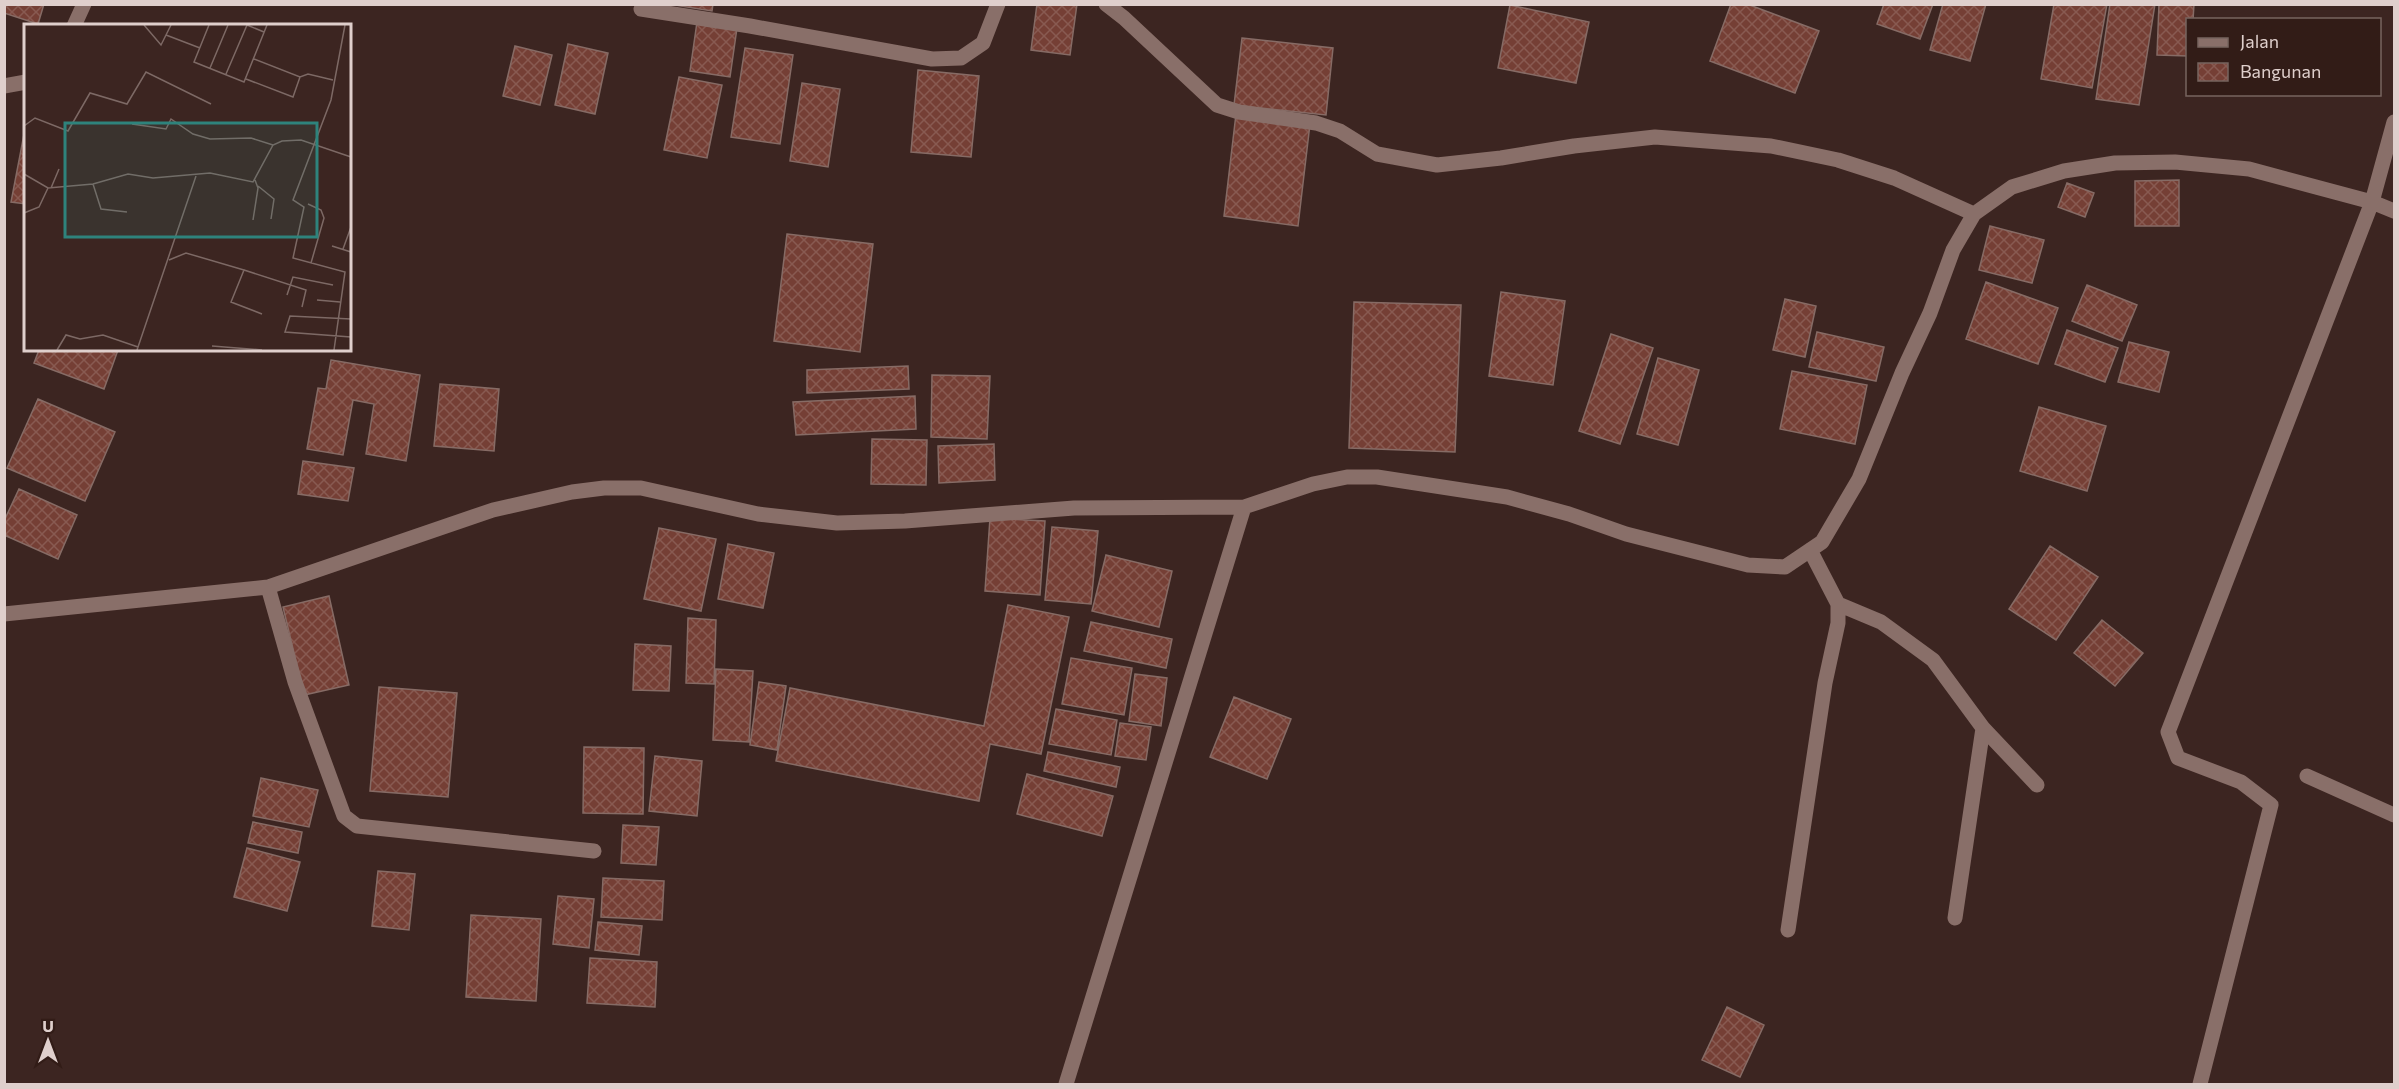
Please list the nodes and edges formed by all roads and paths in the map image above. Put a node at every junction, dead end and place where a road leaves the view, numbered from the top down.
1 (84, 4) edge
2 (998, 4) edge
3 (1106, 4) edge
4 (641, 9) dead end
5 (75, 24) edge
6 (24, 82) edge
7 (4, 86) edge
8 (2394, 122) edge
9 (2372, 202) junction
10 (2394, 211) edge
11 (1974, 214) junction
12 (1244, 507) junction
13 (1810, 550) junction
14 (268, 587) junction
15 (1838, 604) junction
16 (4, 614) edge
17 (1983, 728) junction
18 (2307, 776) dead end
19 (2037, 785) dead end
20 (2394, 815) edge
21 (594, 851) dead end
22 (1955, 918) dead end
23 (1788, 930) dead end
24 (1066, 1084) edge
25 (2200, 1084) edge

1 - 5 street
2 - 4 street
3 - 11 street
6 - 7 street
8 - 9 street
9 - 10 street
9 - 11 street
9 - 25 street
11 - 13 street
12 - 13 street
12 - 14 street
12 - 24 street
13 - 15 street
14 - 16 street
14 - 21 street
15 - 17 street
15 - 23 street
17 - 19 street
17 - 22 street
18 - 20 street

